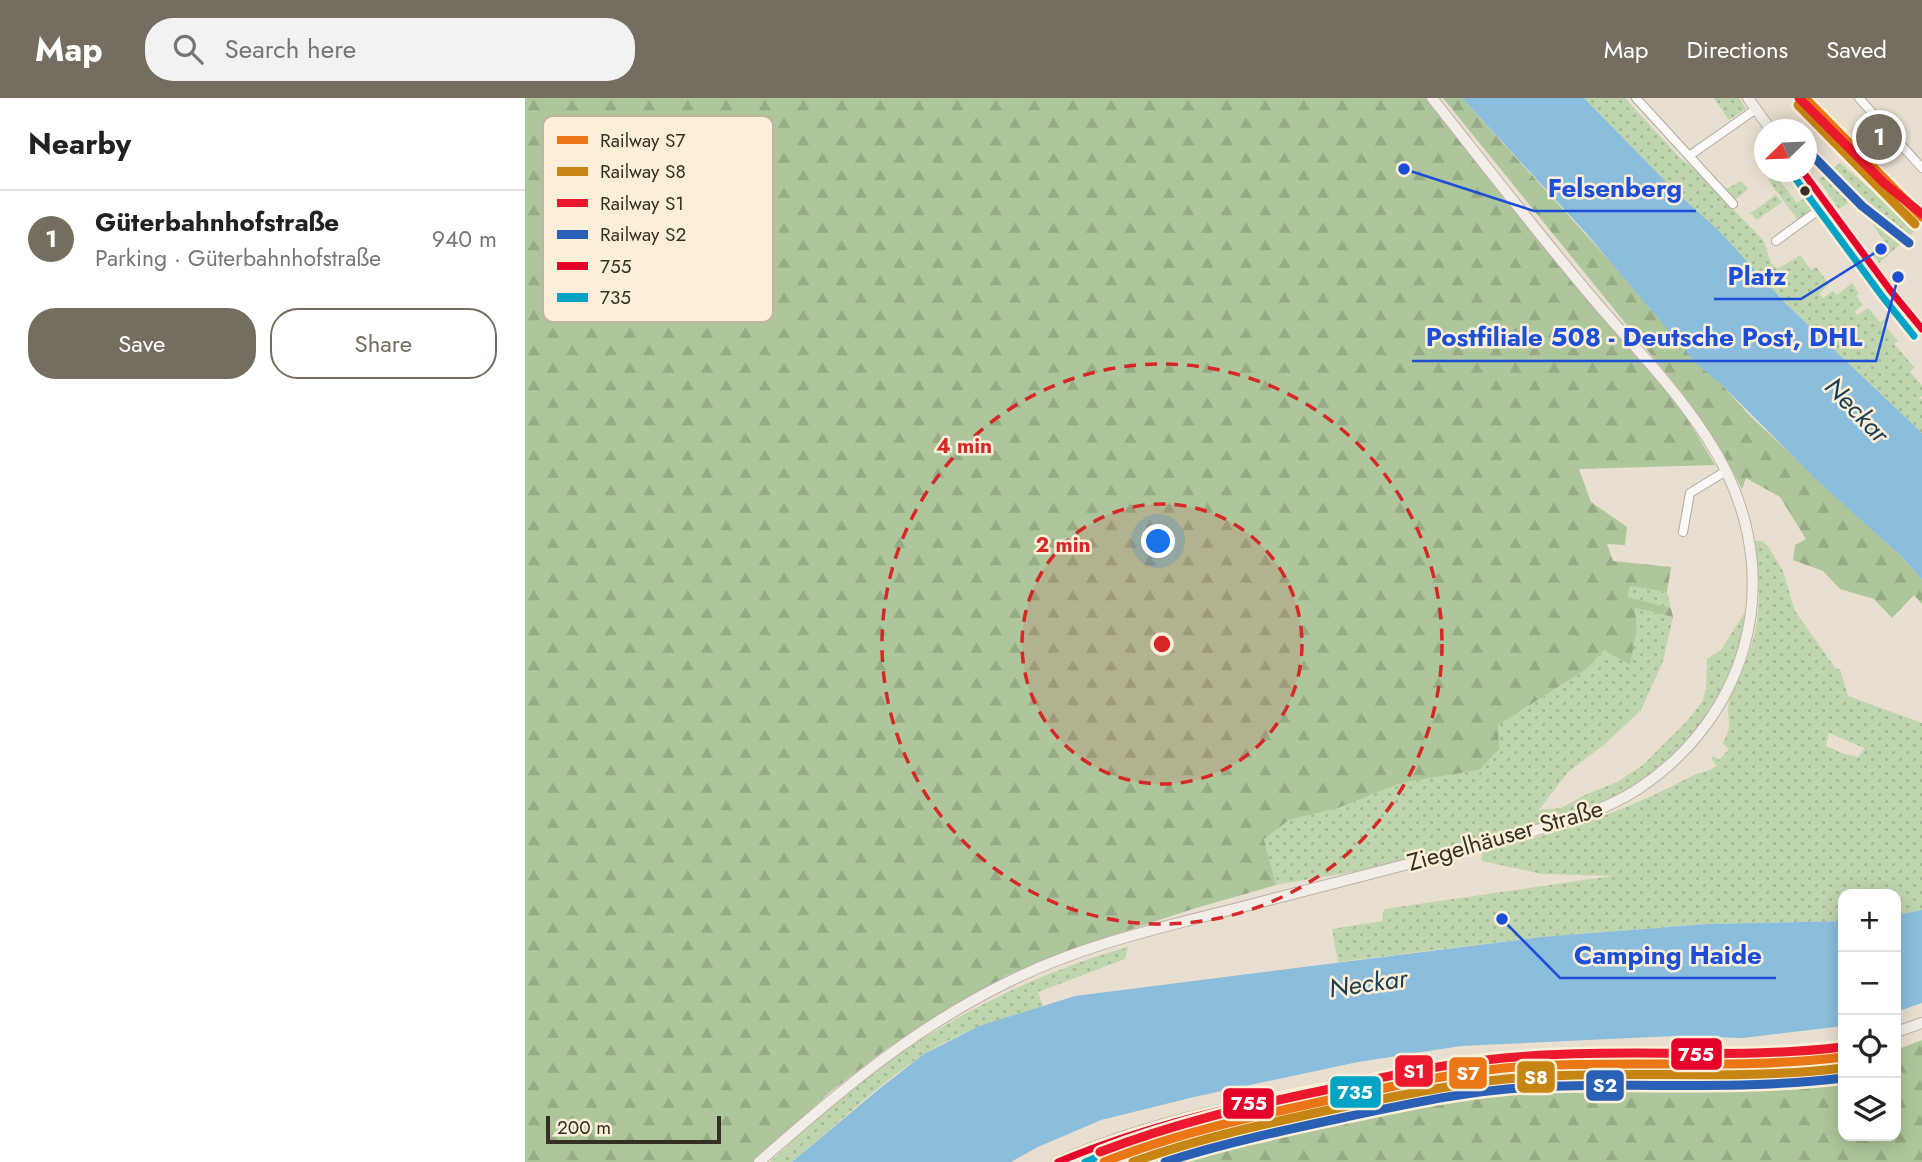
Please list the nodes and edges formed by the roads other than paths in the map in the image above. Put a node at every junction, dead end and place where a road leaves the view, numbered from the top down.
1 (1432, 98) edge
2 (1636, 98) edge
3 (1748, 98) edge
4 (1859, 98) edge
5 (1756, 109) junction
6 (1763, 119) edge
7 (1689, 156) junction
8 (1922, 168) edge
9 (1810, 182) edge
10 (1733, 204) dead end
11 (1827, 204) junction
12 (1776, 241) dead end
13 (1922, 329) edge
14 (1726, 471) junction
15 (1683, 532) dead end
16 (1922, 1023) edge
17 (1901, 1030) edge
18 (1838, 1046) edge
19 (759, 1162) edge
20 (1058, 1162) edge

1 - 14 main road, Ziegelhäuser Straße
2 - 7 street
3 - 5 main road
4 - 8 street
5 - 6 main road
5 - 7 street
7 - 10 street
9 - 11 main road
11 - 12 street
11 - 13 main road
14 - 15 street
14 - 19 main road, Ziegelhäuser Straße
16 - 17 main road
18 - 20 main road

